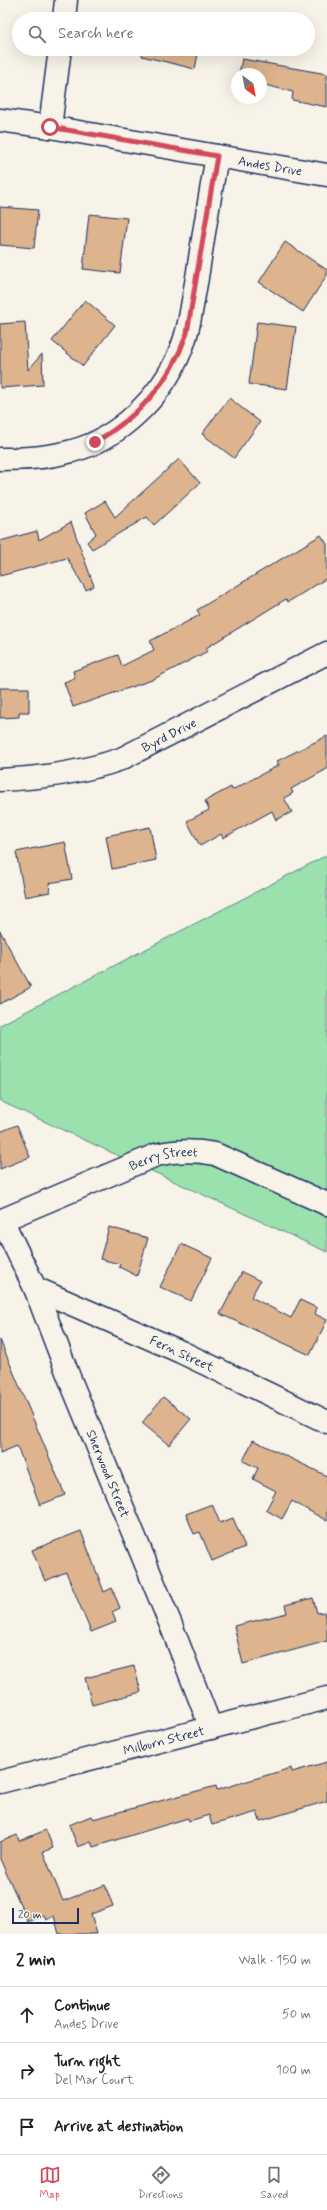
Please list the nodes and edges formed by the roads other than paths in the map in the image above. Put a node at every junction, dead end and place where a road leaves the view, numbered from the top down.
1 (66, 0) edge
2 (65, 12) edge
3 (59, 56) edge
4 (0, 120) edge
5 (50, 127) junction
6 (217, 156) junction
7 (327, 175) edge
8 (0, 459) edge
9 (327, 653) edge
10 (0, 780) edge
11 (327, 1204) edge
12 (1, 1220) edge
13 (36, 1288) junction
14 (327, 1422) edge
15 (327, 1698) edge
16 (211, 1728) junction
17 (0, 1782) edge

1 - 2 street
3 - 5 street
4 - 5 street, Andes Drive
5 - 6 street, Andes Drive
6 - 7 street, Andes Drive
6 - 8 street
9 - 10 street, Byrd Drive
11 - 12 street, Berry Street
12 - 13 street, Sherwood Street
13 - 14 street, Fern Street
13 - 16 street, Sherwood Street
15 - 16 street, Milburn Street
16 - 17 street, Milburn Street

